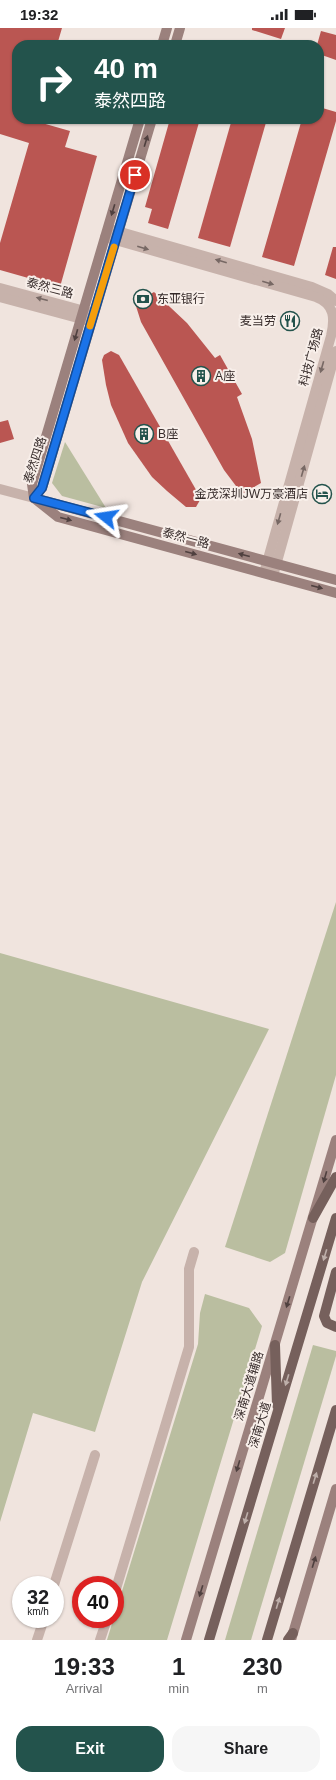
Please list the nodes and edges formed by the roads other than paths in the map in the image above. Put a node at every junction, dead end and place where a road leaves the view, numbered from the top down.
1 (167, 28) edge
2 (180, 28) edge
3 (163, 40) edge
4 (176, 40) edge
5 (139, 124) edge
6 (151, 124) edge
7 (106, 233) junction
8 (117, 236) junction
9 (0, 288) edge
10 (0, 297) edge
11 (336, 301) edge
12 (82, 315) junction
13 (92, 318) junction
14 (336, 351) edge
15 (0, 489) edge
16 (34, 498) junction
17 (272, 562) junction
18 (269, 574) junction
19 (336, 580) edge
20 (336, 593) edge
21 (336, 1140) edge
22 (336, 1177) edge
23 (313, 1218) junction
24 (336, 1218) edge
25 (194, 1252) dead end
26 (336, 1272) edge
27 (336, 1327) edge
28 (275, 1344) junction
29 (336, 1410) edge
30 (277, 1414) junction
31 (95, 1454) dead end
32 (336, 1489) edge
33 (57, 1576) edge
34 (120, 1576) edge
35 (41, 1628) edge
36 (104, 1628) edge
37 (291, 1638) edge
38 (37, 1640) edge
39 (100, 1640) edge
40 (186, 1640) edge
41 (210, 1640) edge
42 (267, 1640) edge

1 - 3 street
2 - 4 street
5 -> 7 street, 泰然四路
8 -> 6 street, 泰然四路
7 - 8 street, 科技广场路
7 - 12 street, 泰然四路
11 -> 8 street, 科技广场路
8 - 13 street, 泰然四路
8 -> 17 street, 科技广场路
12 -> 9 street, 泰然三路
10 - 12 street, 泰然三路
12 - 13 street, 泰然三路
12 -> 16 street, 泰然四路
13 - 16 street, 泰然四路
17 -> 14 street, 科技广场路
15 - 16 street, 泰然一路
17 -> 16 street, 泰然一路
16 -> 18 street, 泰然一路
17 - 18 street, 科技广场路
17 - 19 street, 泰然一路
18 -> 20 street, 泰然一路
21 -> 23 street, 深南大道辅路
22 - 23 main road
23 -> 28 street, 深南大道辅路
24 -> 30 main road, 深南大道
25 - 34 street
26 - 27 main road
28 - 30 main road
28 -> 40 street, 深南大道辅路
42 -> 29 main road
30 -> 41 main road, 深南大道
31 - 33 street
37 -> 32 street
35 - 38 street
36 - 39 street

